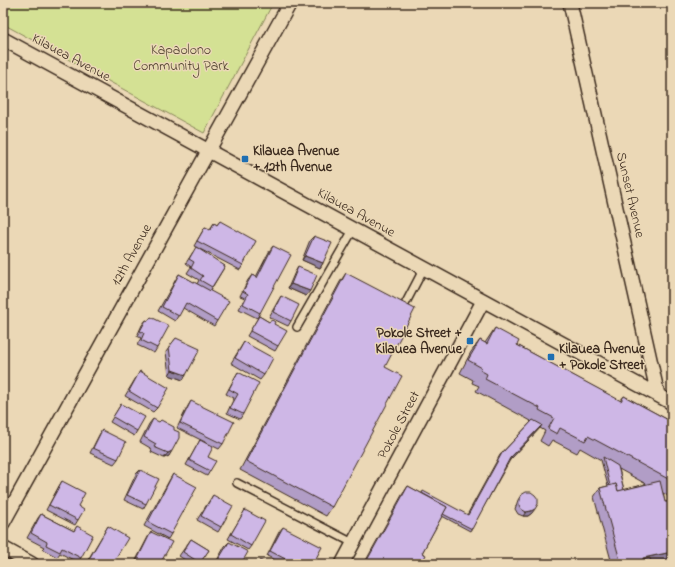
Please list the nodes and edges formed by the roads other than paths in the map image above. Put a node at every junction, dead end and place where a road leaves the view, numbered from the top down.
1 (290, 3) edge
2 (570, 3) edge
3 (3, 39) edge
4 (208, 150) junction
5 (353, 230) junction
6 (424, 268) junction
7 (484, 301) junction
8 (400, 314) edge
9 (297, 326) dead end
10 (658, 395) junction
11 (672, 402) edge
12 (237, 483) dead end
13 (3, 523) edge
14 (353, 543) junction
15 (3, 548) edge
16 (32, 564) edge
17 (342, 564) edge

1 - 4 street, 12th Avenue
2 - 10 street, Sunset Avenue
3 - 4 street, Kilauea Avenue
4 - 5 street, Kilauea Avenue
4 - 13 street, 12th Avenue
5 - 6 street, Kilauea Avenue
5 - 9 lane
6 - 7 street, Kilauea Avenue
6 - 8 lane
7 - 10 street, Kilauea Avenue
7 - 14 street, Pokole Street
10 - 11 street, Kilauea Avenue
12 - 14 lane
14 - 17 street, Pokole Street
15 - 16 street

